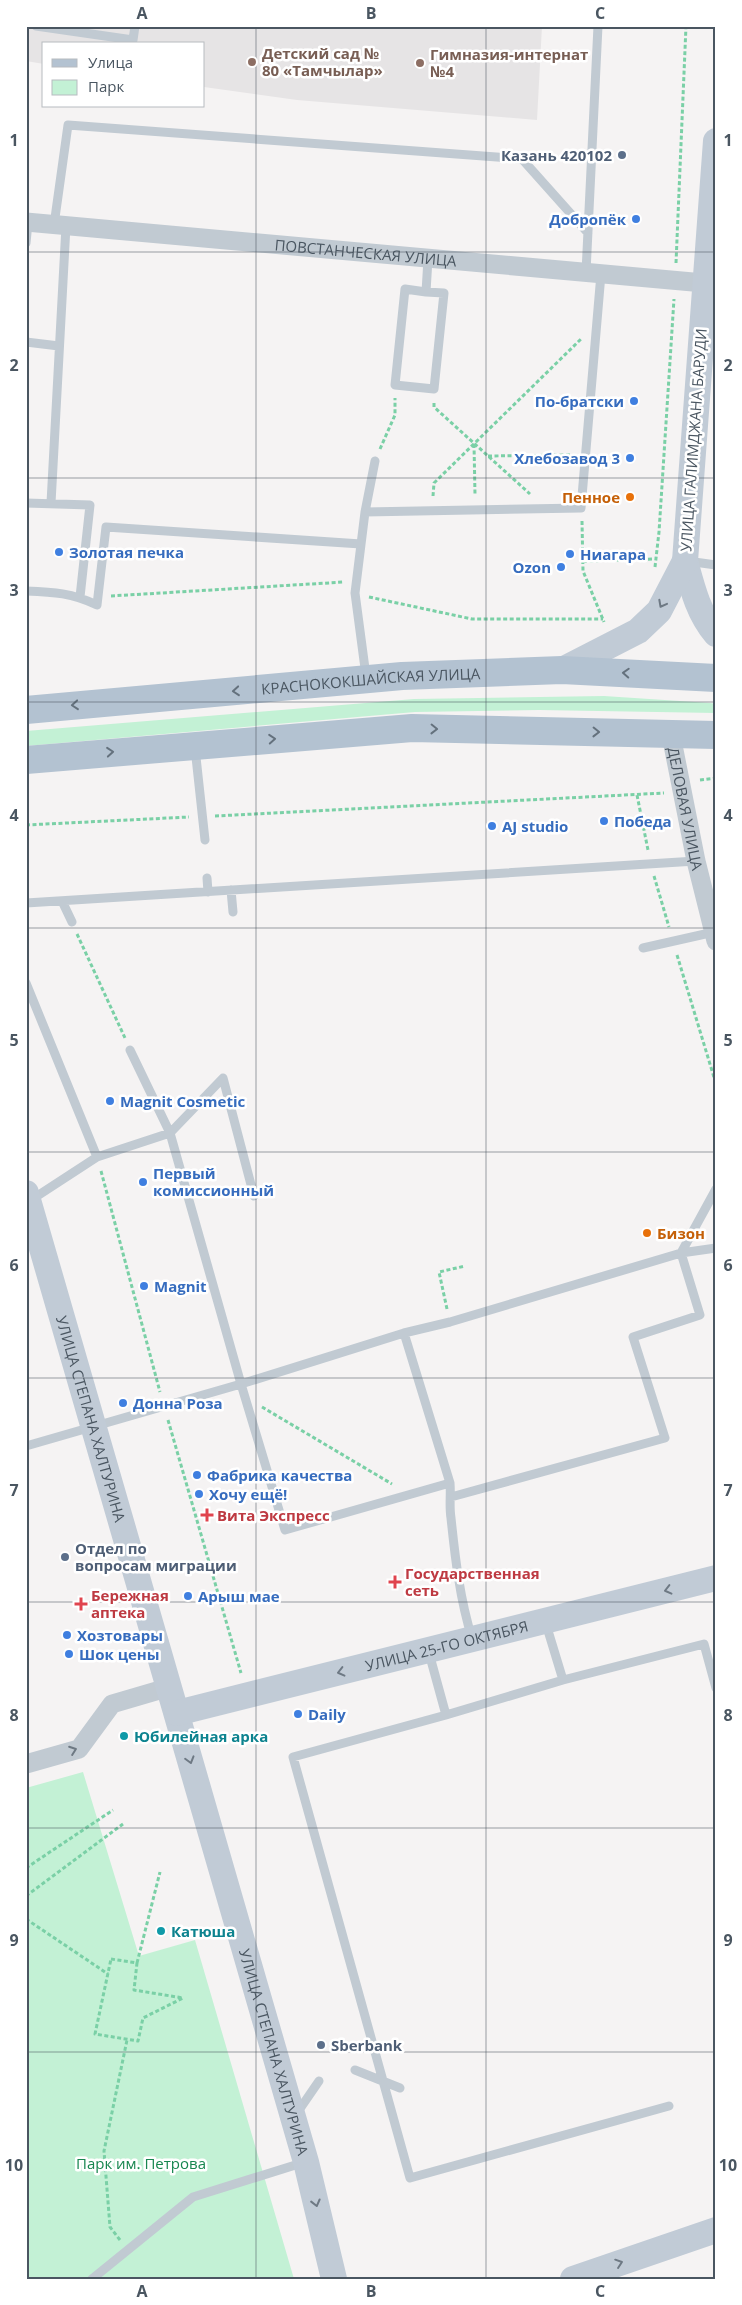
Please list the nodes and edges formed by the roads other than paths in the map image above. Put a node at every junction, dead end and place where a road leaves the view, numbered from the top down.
1 (36, 26) edge
2 (135, 26) edge
3 (598, 26) edge
4 (716, 141) edge
5 (27, 222) edge
6 (60, 225) junction
7 (588, 233) junction
8 (26, 243) edge
9 (428, 258) junction
10 (593, 273) junction
11 (709, 284) edge
12 (426, 292) junction
13 (26, 342) edge
14 (59, 346) junction
15 (375, 461) road end
16 (26, 503) edge
17 (51, 504) junction
18 (365, 512) junction
19 (361, 544) junction
20 (684, 560) junction
21 (716, 565) edge
22 (26, 591) edge
23 (80, 597) junction
24 (716, 634) edge
25 (562, 670) junction
26 (716, 678) edge
27 (367, 679) junction
28 (26, 710) edge
29 (671, 735) junction
30 (716, 735) edge
31 (195, 745) junction
32 (26, 760) edge
33 (205, 840) dead end
34 (696, 861) junction
35 (207, 878) dead end
36 (232, 890) junction
37 (208, 892) junction
38 (62, 901) junction
39 (26, 903) edge
40 (233, 912) dead end
41 (72, 922) road end
42 (715, 937) edge
43 (643, 948) dead end
44 (26, 983) edge
45 (130, 1050) road end
46 (170, 1132) junction
47 (97, 1157) junction
48 (716, 1189) edge
49 (254, 1196) dead end
50 (28, 1197) edge
51 (716, 1248) edge
52 (681, 1253) junction
53 (404, 1333) junction
54 (240, 1384) junction
55 (95, 1426) junction
56 (26, 1446) edge
57 (450, 1483) junction
58 (452, 1497) junction
59 (716, 1578) edge
60 (546, 1620) junction
61 (472, 1640) junction
62 (428, 1650) junction
63 (563, 1680) junction
64 (170, 1687) junction
65 (716, 1688) edge
66 (177, 1713) junction
67 (446, 1715) junction
68 (26, 1764) edge
69 (354, 2070) dead end
70 (319, 2081) dead end
71 (383, 2082) junction
72 (400, 2088) dead end
73 (669, 2106) dead end
74 (293, 2120) junction
75 (306, 2162) junction
76 (716, 2230) edge
77 (92, 2279) edge
78 (334, 2279) edge
79 (573, 2279) edge

1 - 2 lane
3 - 7 lane
4 - 11 street, УЛИЦА ГАЛИМДЖАНА БАРУДИ
5 - 6 street, ПОВСТАНЧЕСКАЯ УЛИЦА
5 - 8 lane
6 - 7 lane
6 - 9 street, ПОВСТАНЧЕСКАЯ УЛИЦА
6 - 14 lane
7 - 10 lane
9 - 10 street, ПОВСТАНЧЕСКАЯ УЛИЦА
9 - 12 lane
10 - 11 street, ПОВСТАНЧЕСКАЯ УЛИЦА
10 - 18 lane
11 - 20 street, УЛИЦА ГАЛИМДЖАНА БАРУДИ
12 - 12 lane
13 - 14 lane
14 - 17 lane
15 - 18 lane
16 - 17 lane
17 - 23 lane
18 - 19 lane
19 - 23 lane
19 - 27 lane
20 - 21 lane
20 - 24 street, УЛИЦА ГАЛИМДЖАНА БАРУДИ
20 -> 25 street, УЛИЦА ГАЛИМДЖАНА БАРУДИ
22 - 23 lane
26 -> 25 main road, КРАСНОКОКШАЙСКАЯ УЛИЦА
25 - 27 main road, КРАСНОКОКШАЙСКАЯ УЛИЦА
27 -> 28 main road, КРАСНОКОКШАЙСКАЯ УЛИЦА
29 - 30 main road
31 -> 29 main road
29 - 34 street, ДЕЛОВАЯ УЛИЦА
32 -> 31 main road
31 - 33 lane
34 - 36 lane
34 - 42 street, ДЕЛОВАЯ УЛИЦА
35 - 37 lane
36 - 37 lane
36 - 40 lane
37 - 38 lane
38 - 39 lane
38 - 41 lane
42 - 43 lane
44 - 47 lane
45 - 46 lane
46 - 47 lane
46 - 49 lane
46 - 54 lane
47 - 50 lane
48 - 52 lane
50 - 55 street, УЛИЦА СТЕПАНА ХАЛТУРИНА
51 - 52 lane
52 - 53 lane
52 - 58 lane
53 - 54 lane
53 - 57 lane
54 - 55 lane
54 - 57 lane
55 - 56 lane
55 - 64 street, УЛИЦА СТЕПАНА ХАЛТУРИНА
57 - 58 lane
58 - 61 lane
59 -> 60 street, УЛИЦА 25-ГО ОКТЯБРЯ
60 - 61 street, УЛИЦА 25-ГО ОКТЯБРЯ
60 - 63 lane
61 - 62 street, УЛИЦА 25-ГО ОКТЯБРЯ
62 -> 66 street, УЛИЦА 25-ГО ОКТЯБРЯ
62 - 67 lane
63 - 65 lane
63 - 67 lane
64 - 66 street, УЛИЦА СТЕПАНА ХАЛТУРИНА
68 -> 64 street
66 -> 74 street, УЛИЦА СТЕПАНА ХАЛТУРИНА
67 - 71 lane
69 - 71 lane
70 - 74 lane
71 - 72 lane
71 - 73 lane
74 - 75 street, УЛИЦА СТЕПАНА ХАЛТУРИНА
75 - 77 lane
75 -> 78 street, УЛИЦА СТЕПАНА ХАЛТУРИНА
79 -> 76 street

